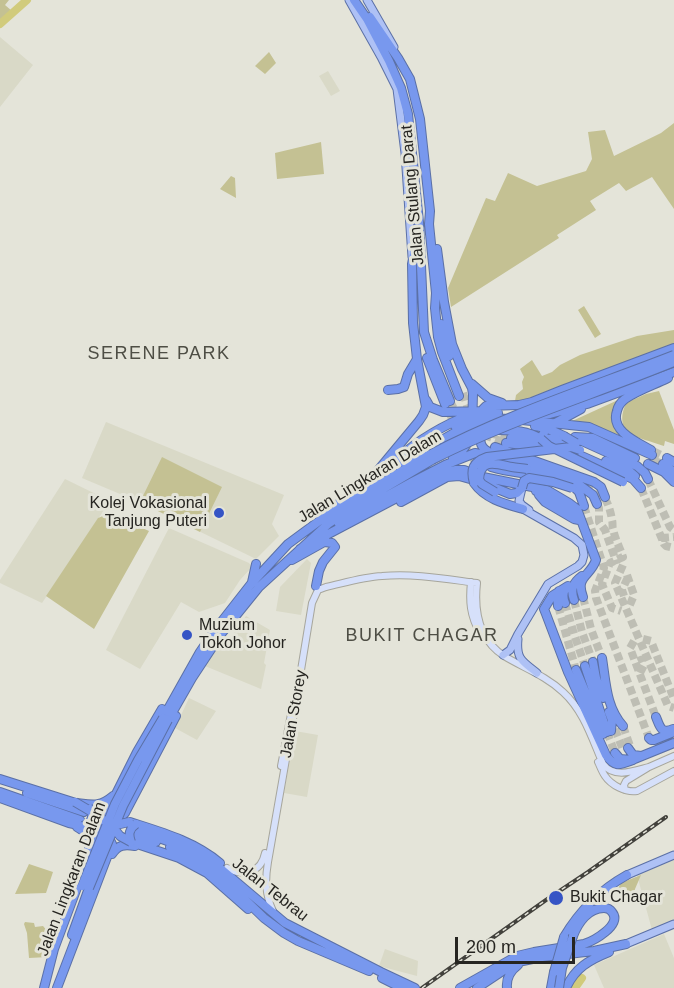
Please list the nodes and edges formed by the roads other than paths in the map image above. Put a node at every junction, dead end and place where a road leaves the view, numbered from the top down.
1 (349, 0) edge
2 (354, 0) edge
3 (363, 2) edge
4 (431, 214) junction
5 (419, 222) junction
6 (412, 264) junction
7 (674, 348) edge
8 (674, 355) edge
9 (417, 359) junction
10 (674, 362) edge
11 (674, 373) edge
12 (469, 381) junction
13 (388, 390) dead end
14 (562, 390) junction
15 (473, 394) junction
16 (461, 395) tunnel mouth
17 (424, 396) junction
18 (448, 402) tunnel mouth
19 (587, 404) junction
20 (508, 406) junction
21 (455, 411) junction
22 (560, 412) junction
23 (477, 420) junction
24 (553, 425) junction
25 (542, 439) junction
26 (550, 444) junction
27 (636, 445) junction
28 (578, 446) junction
29 (495, 447) tunnel mouth
30 (431, 457) junction
31 (501, 457) junction
32 (636, 458) dead end
33 (669, 460) tunnel mouth
34 (475, 461) tunnel mouth
35 (392, 465) junction
36 (445, 465) junction
37 (491, 467) dead end
38 (548, 471) junction
39 (674, 472) edge
40 (370, 480) junction
41 (496, 480) junction
42 (674, 482) edge
43 (572, 487) junction
44 (528, 488) junction
45 (641, 488) junction
46 (604, 497) tunnel mouth
47 (584, 506) tunnel mouth
48 (522, 509) junction
49 (326, 516) junction
50 (559, 528) junction
51 (320, 542) junction
52 (300, 549) junction
53 (285, 563) junction
54 (256, 564) dead end
55 (586, 574) junction
56 (251, 584) junction
57 (571, 584) junction
58 (316, 586) dead end
59 (559, 591) junction
60 (583, 597) tunnel mouth
61 (574, 600) tunnel mouth
62 (518, 634) junction
63 (208, 640) junction
64 (304, 655) junction
65 (508, 656) junction
66 (602, 658) tunnel mouth
67 (589, 664) tunnel mouth
68 (576, 670) tunnel mouth
69 (537, 673) junction
70 (192, 678) junction
71 (658, 716) tunnel mouth
72 (165, 719) junction
73 (613, 727) junction
74 (673, 730) edge
75 (649, 738) dead end
76 (674, 743) edge
77 (621, 750) junction
78 (674, 756) edge
79 (637, 758) junction
80 (649, 767) junction
81 (674, 771) edge
82 (612, 772) junction
83 (605, 777) junction
84 (0, 781) edge
85 (626, 790) junction
86 (0, 792) edge
87 (115, 794) junction
88 (0, 798) edge
89 (131, 801) junction
90 (75, 802) junction
91 (110, 805) junction
92 (122, 816) junction
93 (83, 819) junction
94 (107, 822) junction
95 (69, 823) junction
96 (134, 831) junction
97 (96, 837) junction
98 (112, 844) junction
99 (146, 848) junction
100 (674, 855) edge
101 (87, 861) junction
102 (227, 868) junction
103 (101, 874) junction
104 (627, 875) joint
105 (239, 884) junction
106 (274, 914) junction
107 (264, 918) junction
108 (674, 924) edge
109 (568, 936) junction
110 (626, 944) junction
111 (571, 946) junction
112 (583, 953) junction
113 (349, 959) junction
114 (524, 960) junction
115 (359, 961) junction
116 (376, 966) dead end
117 (579, 968) junction
118 (409, 987) edge
119 (554, 987) edge
120 (45, 988) edge
121 (55, 988) edge
122 (460, 988) edge
123 (477, 988) edge
124 (507, 988) edge
125 (567, 988) edge

1 - 6 main road, Jalan Stulang Darat
2 - 5 highway
3 - 4 highway, Jalan Stulang Darat
4 - 12 highway
4 - 16 highway, Jalan Stulang Darat
5 - 6 highway
5 - 18 highway
6 - 9 highway
7 - 14 highway
8 - 30 highway, Jalan Lingkaran Dalam, bridge
9 - 13 highway
9 - 17 highway
10 - 30 highway, Jalan Lingkaran Dalam, bridge
11 - 19 highway
11 - 27 highway
12 - 15 highway
12 - 20 highway
14 - 20 highway
14 - 22 highway
15 - 21 highway
15 - 23 highway
17 - 21 highway
17 - 40 highway
19 - 22 highway
19 - 24 highway
20 - 23 highway
21 - 23 highway
22 - 23 highway
23 - 24 highway
23 - 25 highway
23 - 31 highway
23 - 35 highway
23 - 35 highway
23 - 36 highway
24 - 25 highway
24 - 27 highway
24 - 28 highway, bridge
25 - 45 highway, bridge
26 - 28 highway
26 - 32 highway
26 - 45 highway
27 - 42 highway
28 - 45 highway
28 - 48 highway, bridge
29 - 46 highway
30 - 49 highway, Jalan Lingkaran Dalam
30 - 52 highway, Jalan Lingkaran Dalam
31 - 36 highway
31 - 38 highway
33 - 39 highway
34 - 41 highway
35 - 40 highway
36 - 51 highway
37 - 43 highway
38 - 43 highway
38 - 48 highway, bridge
40 - 49 highway
41 - 44 highway
41 - 51 highway
43 - 44 highway, bridge
43 - 47 highway
44 - 50 main road
44 - 51 highway
44 - 55 highway
48 - 50 main road
49 - 56 highway, Jalan Lingkaran Dalam
50 - 62 main road
51 - 52 highway
51 - 53 highway
51 - 58 highway
52 - 53 highway, Jalan Lingkaran Dalam
53 - 70 highway, Jalan Lingkaran Dalam
54 - 56 highway
55 - 57 highway
55 - 60 highway
56 - 63 highway, Jalan Lingkaran Dalam
57 - 59 highway
57 - 59 highway
57 - 61 highway
59 - 79 highway
62 - 65 main road
62 - 69 main road
63 - 72 highway, Jalan Lingkaran Dalam
63 - 87 highway
64 - 65 main road
64 - 102 main road, Jalan Storey
64 - 106 main road, Jalan Storey
65 - 69 main road
65 - 83 main road
66 - 73 highway
67 - 73 highway
68 - 73 highway
69 - 82 main road
70 - 72 highway, Jalan Lingkaran Dalam
70 - 89 highway
71 - 74 highway
72 - 120 highway, Jalan Lingkaran Dalam, bridge
72 - 121 highway, Jalan Lingkaran Dalam, bridge
74 - 75 highway
76 - 79 highway
77 - 79 highway
77 - 79 highway
77 - 79 highway
78 - 80 main road
80 - 82 main road
80 - 85 main road
81 - 85 main road
82 - 83 main road
83 - 85 main road
84 - 90 highway
84 - 93 highway
86 - 93 highway
87 - 90 highway
87 - 91 highway, bridge
88 - 95 highway
89 - 92 highway
89 - 96 highway
90 - 93 highway, bridge
90 - 94 highway, bridge
91 - 92 highway, bridge
91 - 94 highway, bridge
92 - 94 highway, bridge
92 - 96 highway, bridge
93 - 94 highway
93 - 95 highway
94 - 96 highway, bridge
94 - 96 highway, bridge
94 - 97 highway, bridge
94 - 98 highway, bridge
95 - 101 highway
96 - 99 highway
96 - 102 highway
96 - 105 highway, Jalan Tebrau
96 - 107 highway, Jalan Tebrau
97 - 98 highway, bridge
97 - 101 highway
98 - 103 highway
99 - 103 highway
99 - 107 highway
100 - 104 main road
101 - 120 highway, bridge
102 - 105 highway
103 - 121 highway
104 - 109 highway
105 - 106 highway, Jalan Tebrau
106 - 113 highway, Jalan Tebrau
107 - 113 highway, Jalan Tebrau
108 - 110 main road
109 - 111 highway
109 - 119 highway, bridge
109 - 119 highway, bridge
110 - 112 highway
110 - 117 highway
111 - 112 highway
111 - 122 highway
112 - 114 highway
112 - 117 highway
113 - 115 highway, Jalan Tebrau
113 - 118 highway, Jalan Tebrau
114 - 123 highway
114 - 124 highway
115 - 116 highway
115 - 118 highway, Jalan Tebrau
117 - 125 highway

